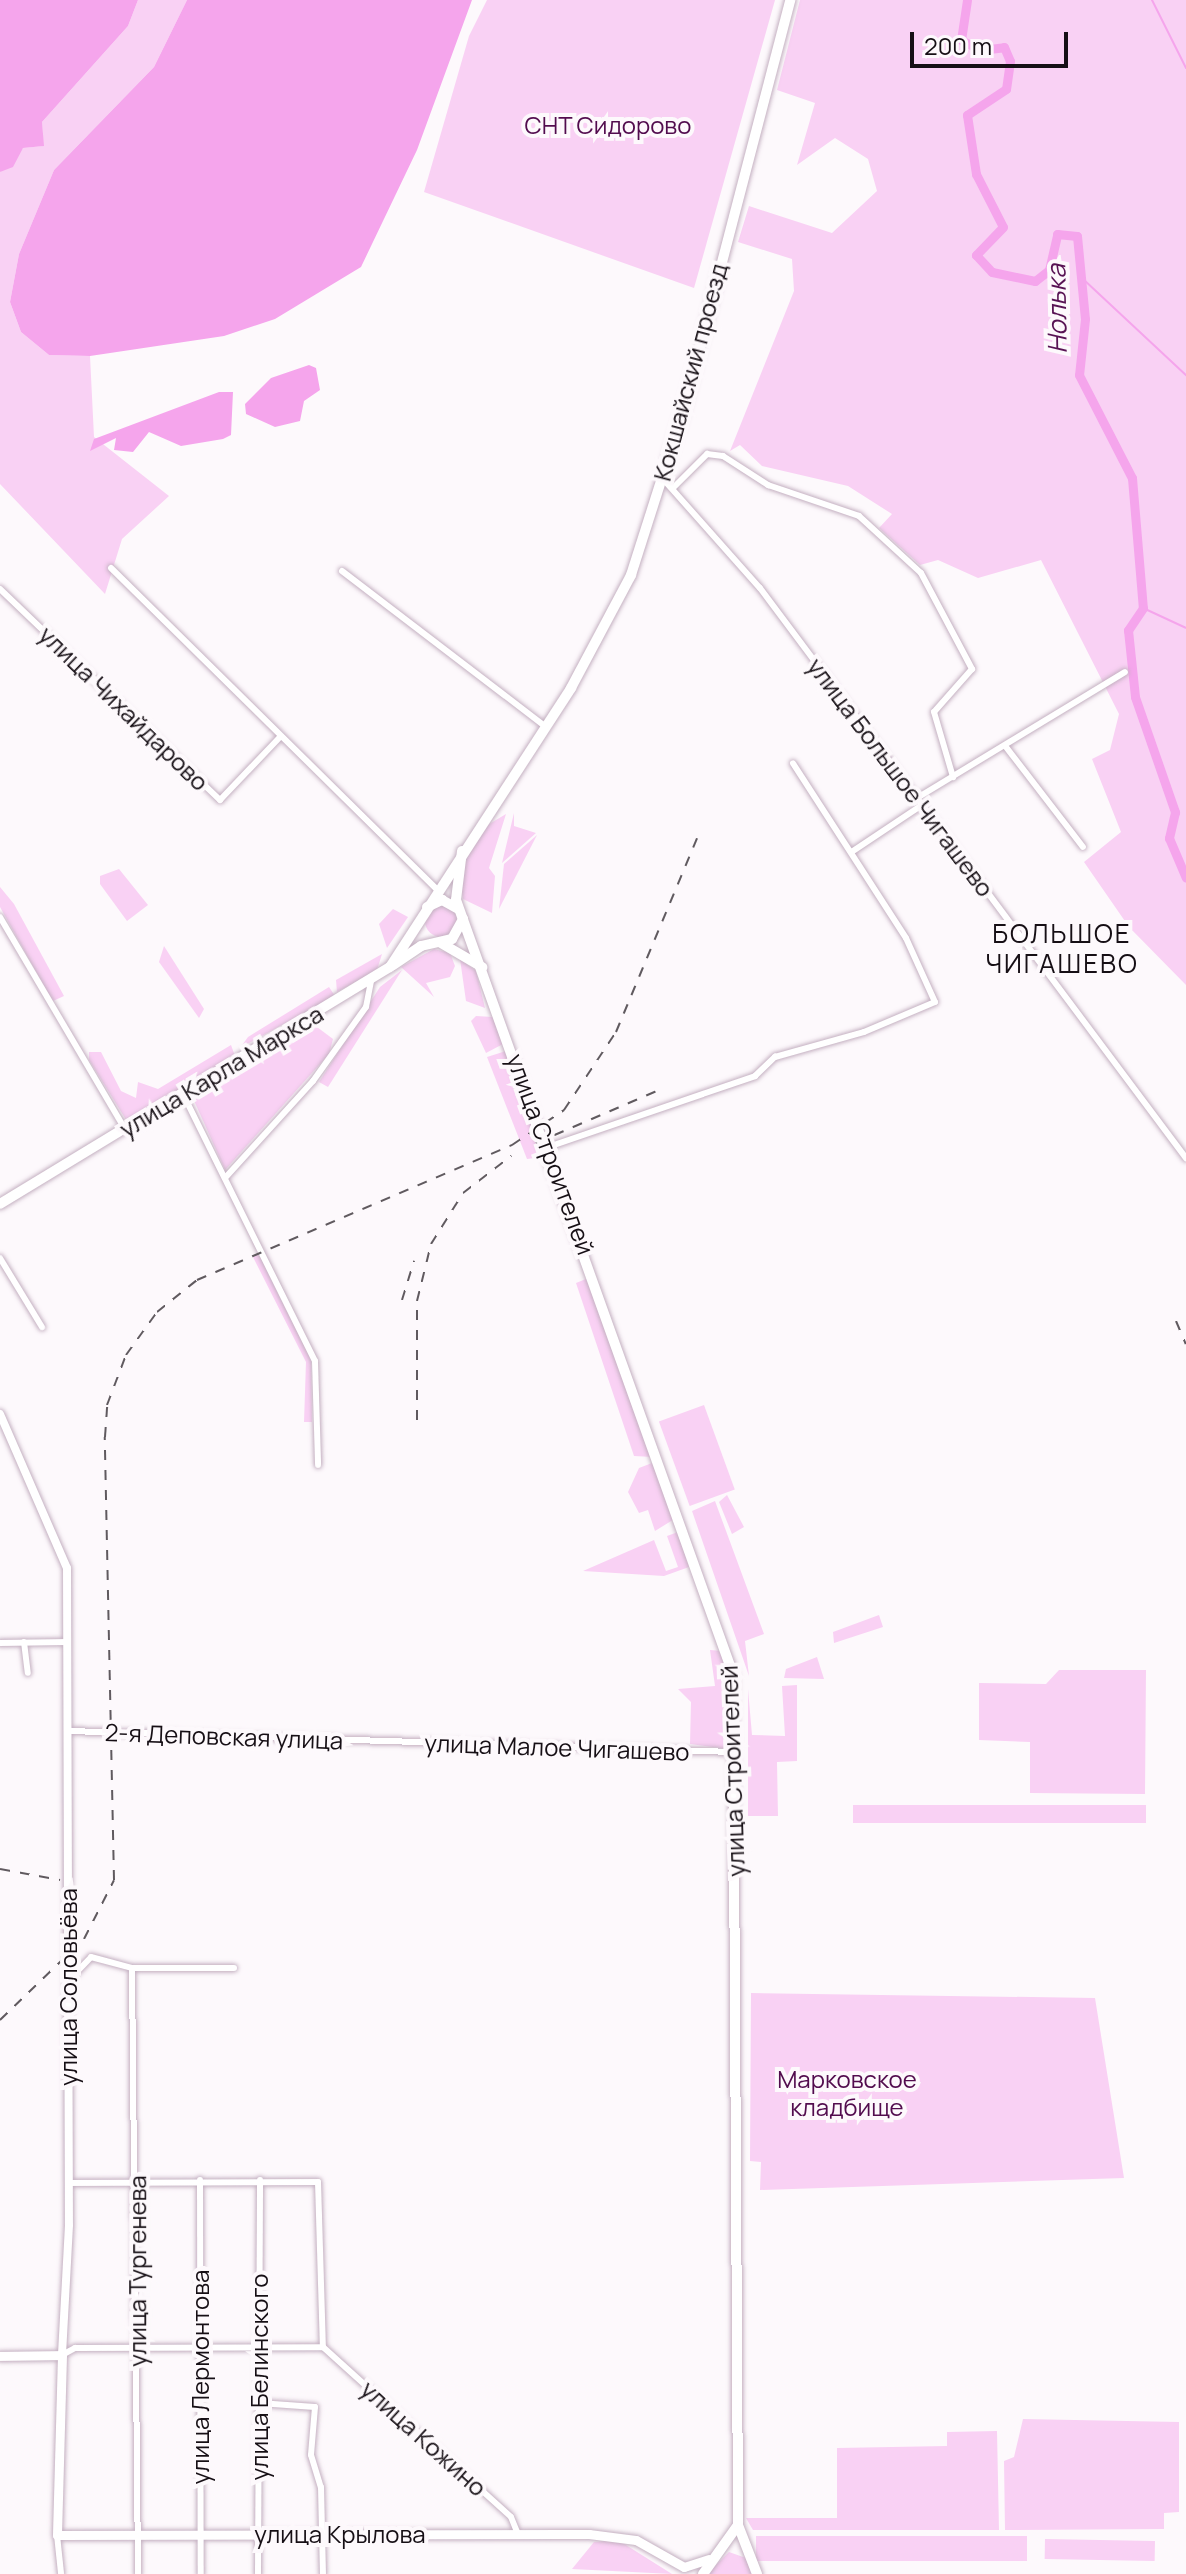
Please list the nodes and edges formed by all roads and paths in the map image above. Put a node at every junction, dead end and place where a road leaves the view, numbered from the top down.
1 (790, 0) edge
2 (664, 480) junction
3 (674, 487) junction
4 (111, 568) dead end
5 (342, 571) dead end
6 (0, 589) edge
7 (1125, 672) dead end
8 (546, 727) junction
9 (280, 737) junction
10 (1006, 747) junction
11 (793, 763) dead end
12 (953, 777) junction
13 (917, 798) junction
14 (922, 805) junction
15 (1083, 847) dead end
16 (462, 851) junction
17 (853, 851) junction
18 (437, 889) junction
19 (459, 911) junction
20 (423, 912) junction
21 (0, 917) edge
22 (437, 942) junction
23 (390, 967) junction
24 (483, 968) junction
25 (371, 982) junction
26 (183, 1094) junction
27 (125, 1129) junction
28 (548, 1147) junction
29 (1186, 1158) edge
30 (225, 1178) junction
31 (0, 1204) edge
32 (0, 1258) edge
33 (42, 1327) dead end
34 (0, 1414) edge
35 (318, 1465) dead end
36 (24, 1642) junction
37 (68, 1642) junction
38 (0, 1643) edge
39 (28, 1673) dead end
40 (69, 1731) junction
41 (379, 1742) joint
42 (735, 1752) junction
43 (132, 1968) junction
44 (234, 1968) dead end
45 (66, 1984) junction
46 (200, 2180) junction
47 (260, 2180) junction
48 (137, 2181) junction
49 (69, 2183) junction
50 (259, 2347) junction
51 (323, 2347) junction
52 (199, 2348) junction
53 (138, 2349) junction
54 (62, 2355) junction
55 (0, 2356) edge
56 (259, 2403) junction
57 (738, 2525) junction
58 (200, 2534) junction
59 (258, 2534) junction
60 (322, 2534) junction
61 (518, 2534) junction
62 (57, 2535) junction
63 (138, 2535) junction
64 (623, 2537) junction
65 (714, 2556) junction
66 (756, 2568) edge
67 (61, 2574) edge
68 (138, 2574) edge
69 (201, 2574) edge
70 (258, 2574) edge
71 (323, 2574) edge
72 (683, 2574) edge
73 (703, 2574) edge

1 - 2 main road, Кокшайский проезд
2 - 3 street, улица Большое Чигашево
2 - 8 main road, Кокшайский проезд
3 - 12 street
3 - 13 street, улица Большое Чигашево
4 - 9 street, улица Строителей
5 - 8 street
6 - 9 street, улица Чихайдарово
7 - 10 street
8 - 16 main road, Кокшайский проезд
9 - 18 street, улица Строителей
10 - 12 street
10 - 15 street
11 - 17 street
12 - 13 street
13 - 14 street, улица Большое Чигашево
14 - 17 street
14 - 29 street, улица Большое Чигашево
16 - 18 main road, Кокшайский проезд
16 - 19 main road
17 - 28 street
18 - 19 street, улица Строителей
18 - 20 main road, улица Карла Маркса
19 - 20 main road
19 - 22 main road
19 - 24 main road, улица Строителей
20 - 22 main road
20 - 23 main road, улица Карла Маркса
21 - 27 street
22 - 23 main road
22 - 24 main road
23 - 25 main road, улица Карла Маркса
24 - 28 main road, улица Строителей
25 - 26 main road, улица Карла Маркса
25 - 30 street
26 - 27 main road, улица Карла Маркса
26 - 30 street
27 - 31 main road, улица Карла Маркса
28 - 42 main road, улица Строителей
30 - 35 street
32 - 33 street
34 - 37 street, улица Соловьёва
36 - 37 street
36 - 38 street
36 - 39 street
37 - 40 street, улица Соловьёва
40 - 41 street, 2-я Деповская улица
40 - 45 street, улица Соловьёва
41 - 42 street, улица Малое Чигашево
42 - 57 main road, улица Строителей
43 - 44 street
43 - 45 street
43 - 48 street, улица Тургенева
45 - 49 street, улица Соловьёва
46 - 47 street
46 - 48 street
46 - 52 street, улица Лермонтова
47 - 50 street, улица Белинского
47 - 51 street
48 - 49 street
48 - 53 street, улица Тургенева
49 - 54 street, улица Соловьёва
50 - 51 street
50 - 52 street
50 - 56 street, улица Белинского
51 - 61 street, улица Кожино
52 - 53 street
52 - 58 street, улица Лермонтова
53 - 54 street
53 - 63 street, улица Тургенева
54 - 55 main road
54 - 62 main road, улица Соловьёва
56 - 59 street, улица Белинского
56 - 60 street
57 - 65 main road
57 - 66 main road, улица Строителей
58 - 59 main road, улица Крылова
58 - 63 main road, улица Крылова
58 - 69 street, улица Лермонтова
59 - 60 main road, улица Крылова
59 - 70 street, улица Белинского
60 - 61 main road, улица Крылова
60 - 71 street
61 - 64 main road, улица Крылова
62 - 63 main road, улица Крылова
62 - 67 street, улица Соловьёва
63 - 68 street, улица Тургенева
64 - 65 main road, улица Крылова
64 - 72 main road
65 - 66 main road, улица Строителей
65 - 73 main road

